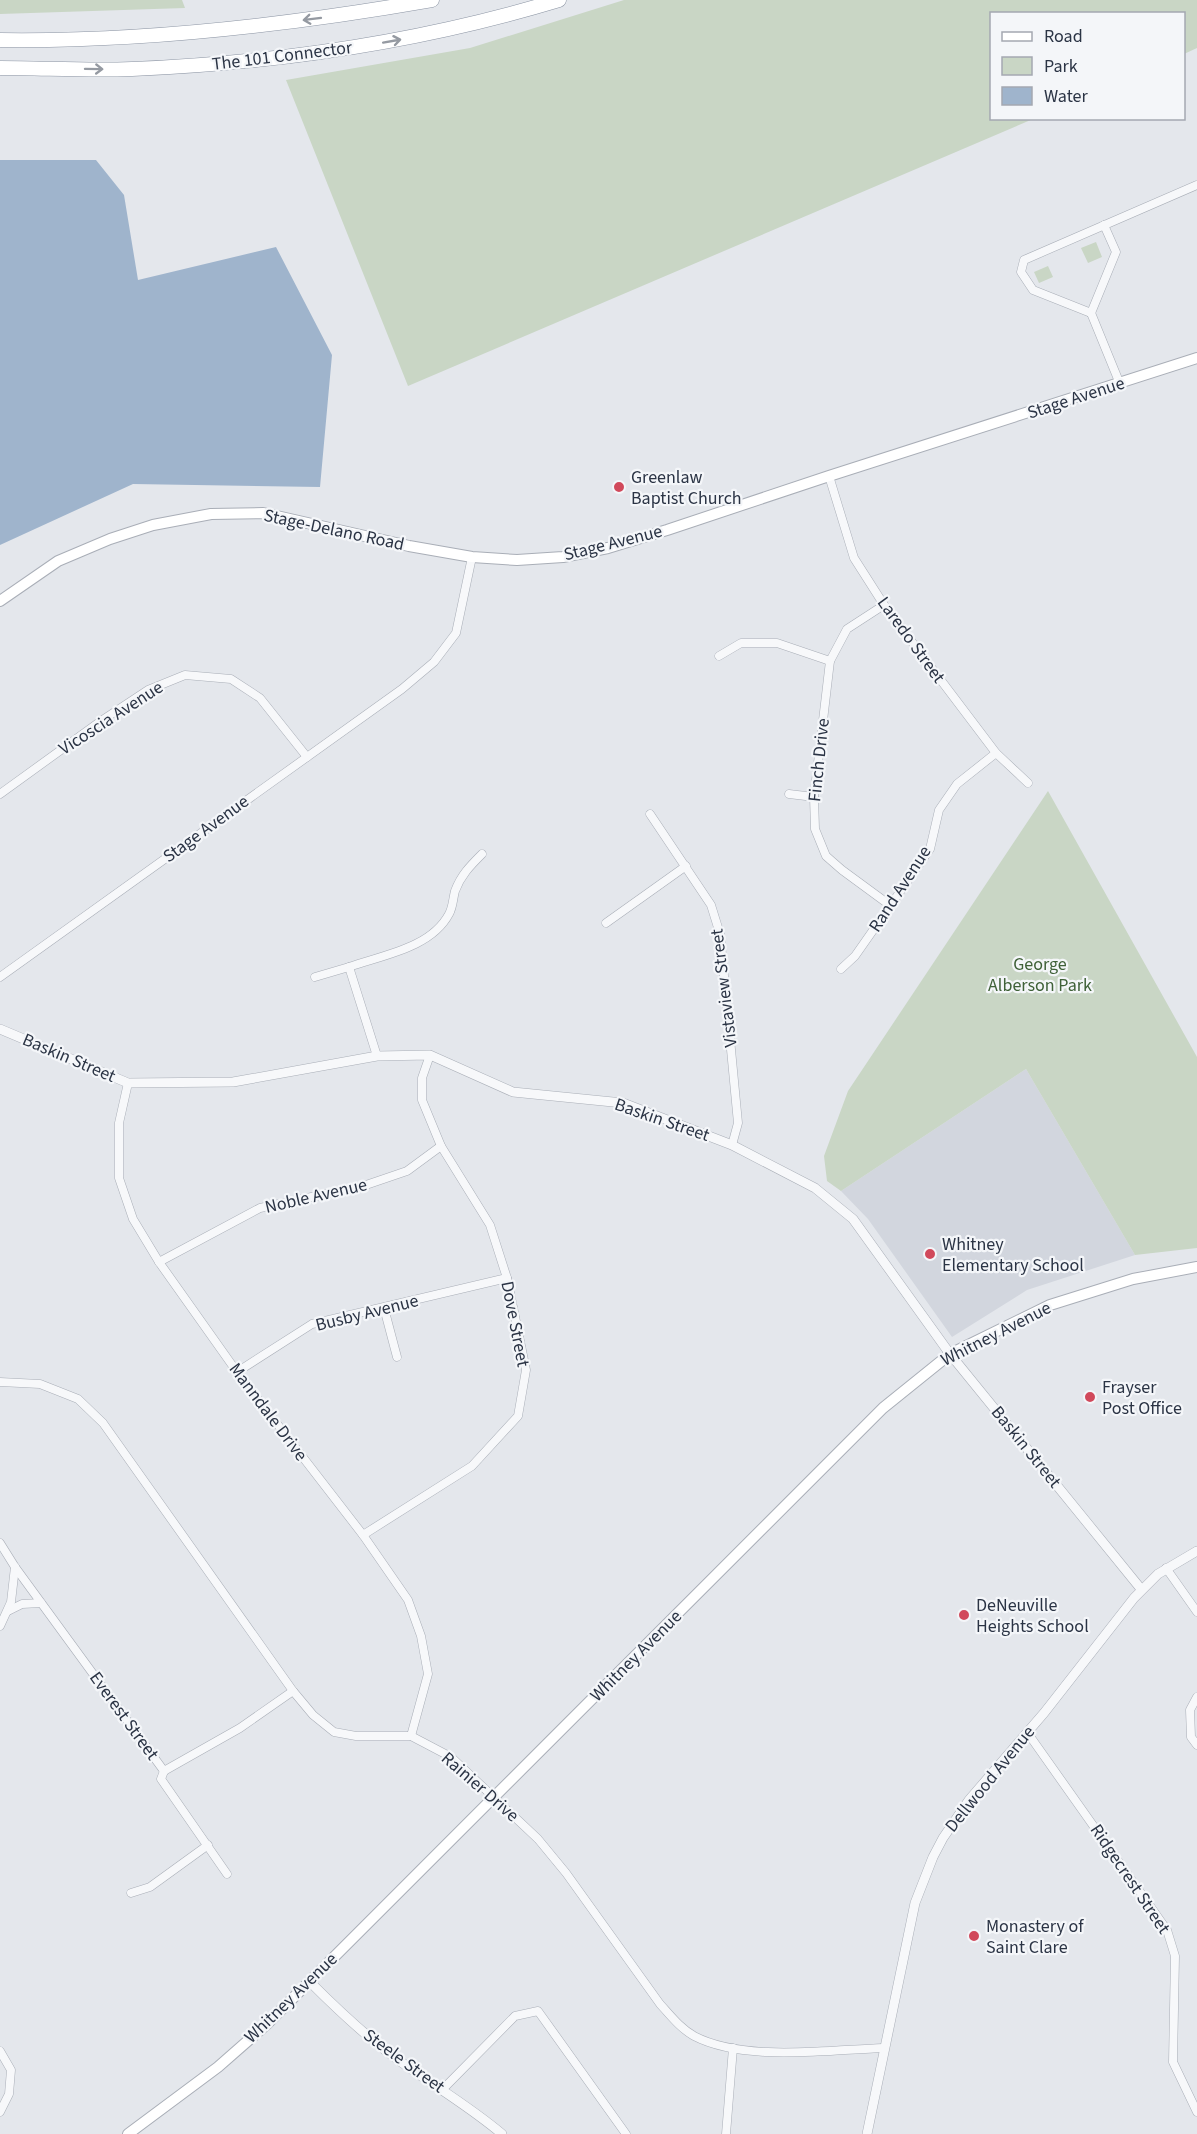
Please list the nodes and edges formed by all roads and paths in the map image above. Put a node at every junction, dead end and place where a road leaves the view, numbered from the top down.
1 (432, 0) edge
2 (559, 0) edge
3 (0, 40) edge
4 (0, 68) edge
5 (1197, 184) edge
6 (1104, 225) junction
7 (1091, 313) junction
8 (1197, 358) edge
9 (1120, 384) junction
10 (829, 476) junction
11 (472, 557) junction
12 (0, 601) edge
13 (884, 605) junction
14 (719, 656) dead end
15 (830, 661) junction
16 (996, 753) junction
17 (307, 757) junction
18 (1028, 783) dead end
19 (0, 794) edge
20 (789, 794) dead end
21 (814, 797) junction
22 (650, 814) dead end
23 (482, 854) dead end
24 (686, 866) junction
25 (891, 906) junction
26 (606, 923) dead end
27 (349, 967) junction
28 (841, 969) dead end
29 (0, 976) edge
30 (315, 977) dead end
31 (0, 1029) edge
32 (377, 1056) junction
33 (430, 1056) junction
34 (128, 1083) junction
35 (732, 1145) junction
36 (441, 1146) junction
37 (159, 1262) junction
38 (1197, 1267) edge
39 (507, 1278) junction
40 (384, 1308) junction
41 (950, 1354) junction
42 (397, 1357) dead end
43 (237, 1372) junction
44 (0, 1382) edge
45 (363, 1534) junction
46 (0, 1543) edge
47 (1197, 1551) edge
48 (15, 1567) junction
49 (1166, 1568) junction
50 (1142, 1589) junction
51 (41, 1603) junction
52 (8, 1611) junction
53 (1197, 1612) edge
54 (0, 1626) edge
55 (294, 1690) junction
56 (1197, 1697) edge
57 (1028, 1732) junction
58 (411, 1736) junction
59 (1197, 1745) edge
60 (164, 1771) junction
61 (495, 1797) junction
62 (208, 1845) junction
63 (227, 1874) dead end
64 (131, 1893) dead end
65 (310, 1982) junction
66 (733, 2048) junction
67 (883, 2048) junction
68 (0, 2051) edge
69 (443, 2089) junction
70 (0, 2112) edge
71 (1197, 2112) edge
72 (128, 2134) edge
73 (502, 2134) edge
74 (626, 2134) edge
75 (726, 2134) edge
76 (867, 2134) edge

1 -> 3 highway, The 101 Connector
4 -> 2 highway, The 101 Connector
5 - 6 street
6 - 7 street
6 - 7 street
7 - 9 street
8 - 9 main road, Stage Avenue
9 - 10 main road, Stage Avenue
10 - 11 main road, Stage Avenue
10 - 13 street, Laredo Street
11 - 12 main road, Stage-Delano Road
11 - 17 street, Stage Avenue
13 - 15 street, Finch Drive
13 - 16 street, Laredo Street
14 - 15 street
15 - 21 street, Finch Drive
16 - 18 street, Laredo Street
16 - 25 street, Rand Avenue
17 - 19 street, Vicoscia Avenue
17 - 29 street, Stage Avenue
20 - 21 street
21 - 25 street, Finch Drive
22 - 24 street, Vistaview Street
23 - 27 street
24 - 26 street
24 - 35 street, Vistaview Street
25 - 28 street, Rand Avenue
27 - 30 street
27 - 32 street
31 - 34 street, Baskin Street
32 - 33 street, Baskin Street
32 - 34 street, Baskin Street
33 - 35 street, Baskin Street
33 - 36 street, Dove Street
34 - 37 street, Manndale Drive
35 - 41 street, Baskin Street
36 - 37 street, Noble Avenue
36 - 39 street, Dove Street
37 - 43 street, Manndale Drive
38 - 41 main road, Whitney Avenue
39 - 40 street, Busby Avenue
39 - 45 street, Dove Street
40 - 42 street
40 - 43 street, Busby Avenue
41 - 50 street, Baskin Street
41 - 61 main road, Whitney Avenue
43 - 45 street, Manndale Drive
44 - 55 street, Rainier Drive
45 - 58 street, Manndale Drive
46 - 48 street, Everest Street
47 - 49 street, Dellwood Avenue
48 - 51 street, Everest Street
48 - 52 street
49 - 50 street, Dellwood Avenue
49 - 53 street
50 - 57 street, Dellwood Avenue
51 - 52 street
51 - 60 street, Everest Street
52 - 54 street
55 - 58 street, Rainier Drive
55 - 60 street, Everest Street
56 - 59 street
57 - 67 street, Dellwood Avenue
57 - 71 street, Ridgecrest Street
58 - 61 street, Rainier Drive
60 - 62 street
61 - 65 main road, Whitney Avenue
61 - 66 street, Rainier Drive
62 - 63 street
62 - 64 street
65 - 69 street, Steele Street
65 - 72 main road, Whitney Avenue
66 - 67 street, Rainier Drive
66 - 75 street
67 - 76 street, Dellwood Avenue
68 - 70 street
69 - 73 street, Steele Street
69 - 74 street

